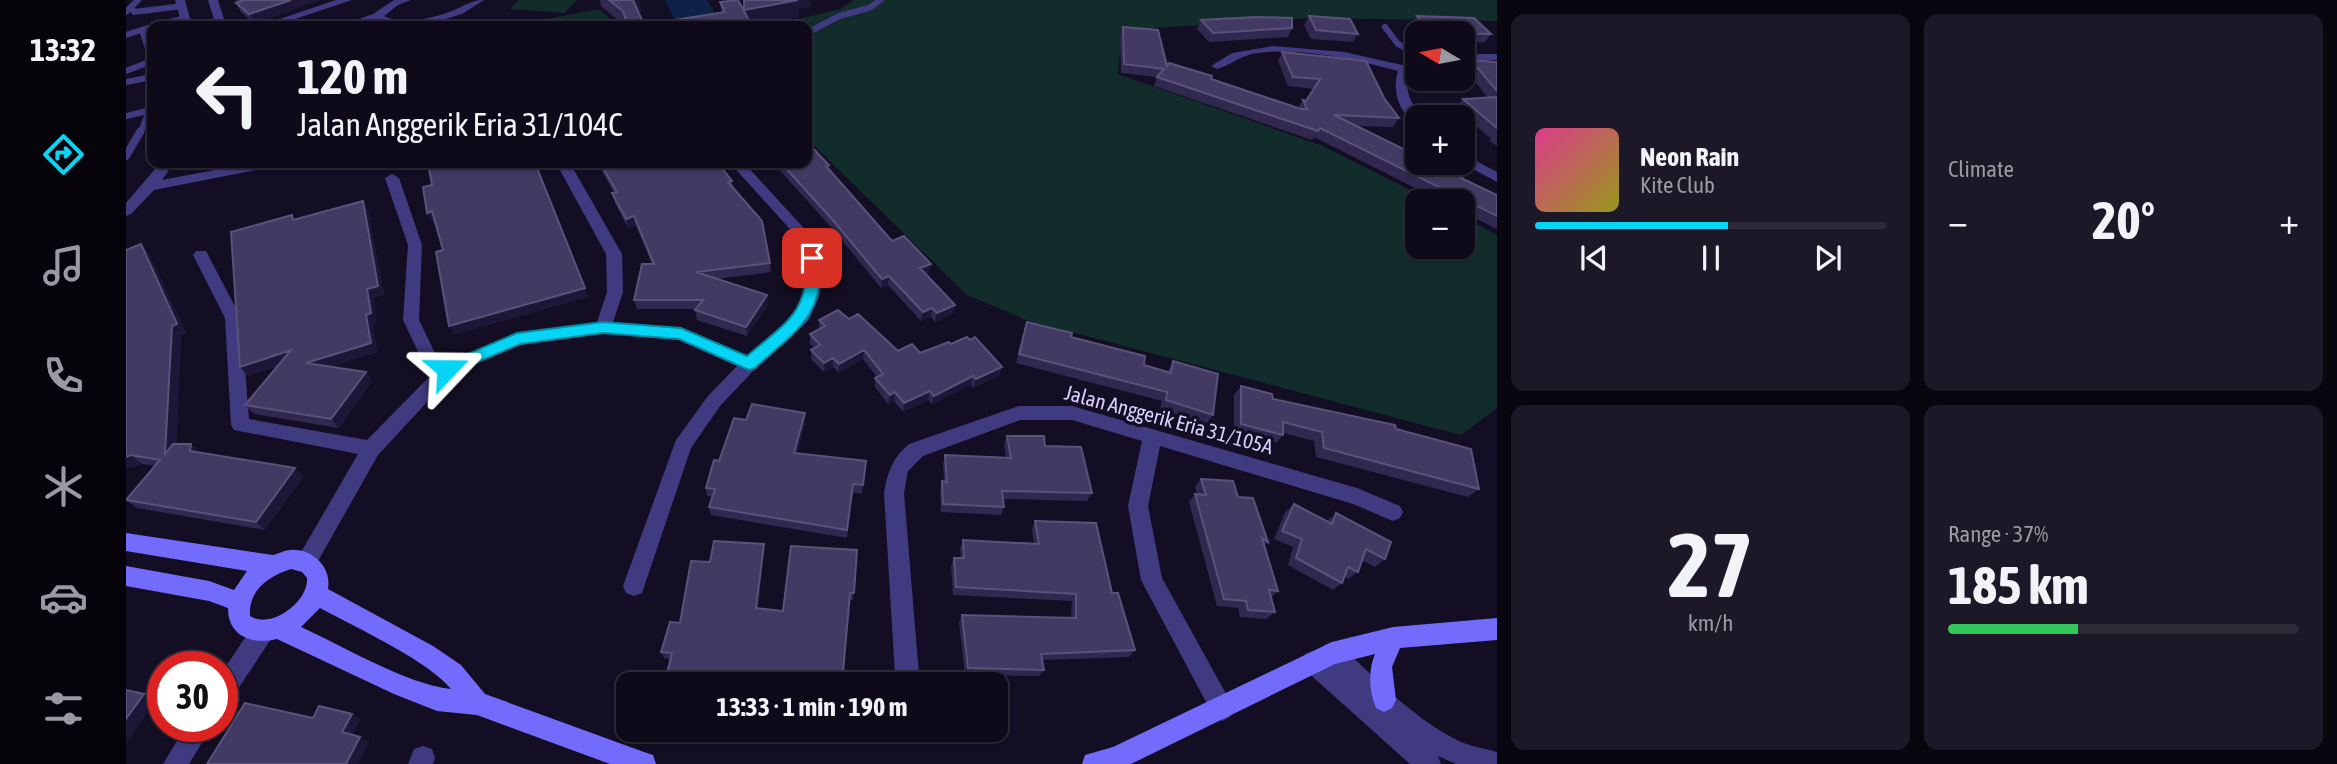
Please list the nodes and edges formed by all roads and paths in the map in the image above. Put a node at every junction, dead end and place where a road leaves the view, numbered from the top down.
1 (138, 0) edge
2 (213, 0) edge
3 (346, 0) edge
4 (479, 0) edge
5 (881, 0) edge
6 (399, 1) edge
7 (181, 3) edge
8 (129, 10) edge
9 (381, 19) junction
10 (186, 21) edge
11 (219, 21) edge
12 (280, 21) edge
13 (370, 21) edge
14 (378, 21) edge
15 (394, 21) edge
16 (421, 21) edge
17 (1385, 27) dead end
18 (147, 29) edge
19 (142, 30) junction
20 (812, 30) edge
21 (126, 35) edge
22 (147, 45) edge
23 (1405, 48) edge
24 (1475, 57) edge
25 (1497, 57) edge
26 (147, 62) edge
27 (1217, 66) dead end
28 (1404, 69) joint
29 (126, 71) edge
30 (147, 78) edge
31 (126, 82) edge
32 (1407, 105) edge
33 (147, 109) edge
34 (126, 116) edge
35 (147, 116) edge
36 (126, 156) edge
37 (1475, 165) edge
38 (163, 168) edge
39 (246, 168) edge
40 (566, 168) edge
41 (742, 168) edge
42 (392, 178) dead end
43 (1497, 178) edge
44 (149, 187) junction
45 (126, 211) edge
46 (201, 255) dead end
47 (603, 327) junction
48 (749, 364) junction
49 (447, 369) junction
50 (1152, 437) junction
51 (371, 449) junction
52 (1392, 512) dead end
53 (126, 541) edge
54 (307, 561) junction
55 (273, 565) junction
56 (126, 576) edge
57 (634, 586) dead end
58 (316, 594) junction
59 (238, 602) junction
60 (1497, 629) edge
61 (271, 630) junction
62 (1394, 638) junction
63 (1323, 657) junction
64 (238, 672) edge
65 (907, 672) edge
66 (1384, 700) junction
67 (477, 703) junction
68 (1222, 709) junction
69 (189, 742) edge
70 (175, 764) edge
71 (644, 764) edge
72 (1094, 764) edge
73 (1429, 764) edge
74 (1495, 764) edge

1 - 8 lane
2 - 11 street
3 - 12 street
4 - 16 street
5 - 20 lane
6 - 9 street
7 - 8 lane
7 - 10 street
9 - 13 street
9 - 14 street
9 - 15 street
17 - 23 lane
18 - 19 lane
19 - 21 lane
19 - 22 lane
24 - 25 street
26 - 29 lane
27 - 28 street
28 - 32 street
30 - 31 lane
33 - 34 lane
35 - 36 lane
37 - 43 street
38 - 44 street
39 - 44 street
40 - 47 street
41 - 48 street
42 - 49 street
44 - 45 street
46 - 51 street
47 - 48 street
47 - 49 street
48 - 57 street
49 - 51 street
50 - 52 street, Jalan Anggerik Eria 31/105A
50 - 65 street, Jalan Anggerik Eria 31/105A
50 - 68 street
51 - 54 street
53 - 55 street
54 - 55 street
54 - 58 street
55 - 59 street
56 - 59 street
58 - 61 street
58 - 67 street
59 - 61 street
60 - 62 street
61 - 64 street
61 - 67 street
62 - 63 street
62 - 66 street
63 - 66 street
63 - 68 street
63 - 73 street
66 - 74 street
67 - 71 street
68 - 72 street
69 - 70 street

